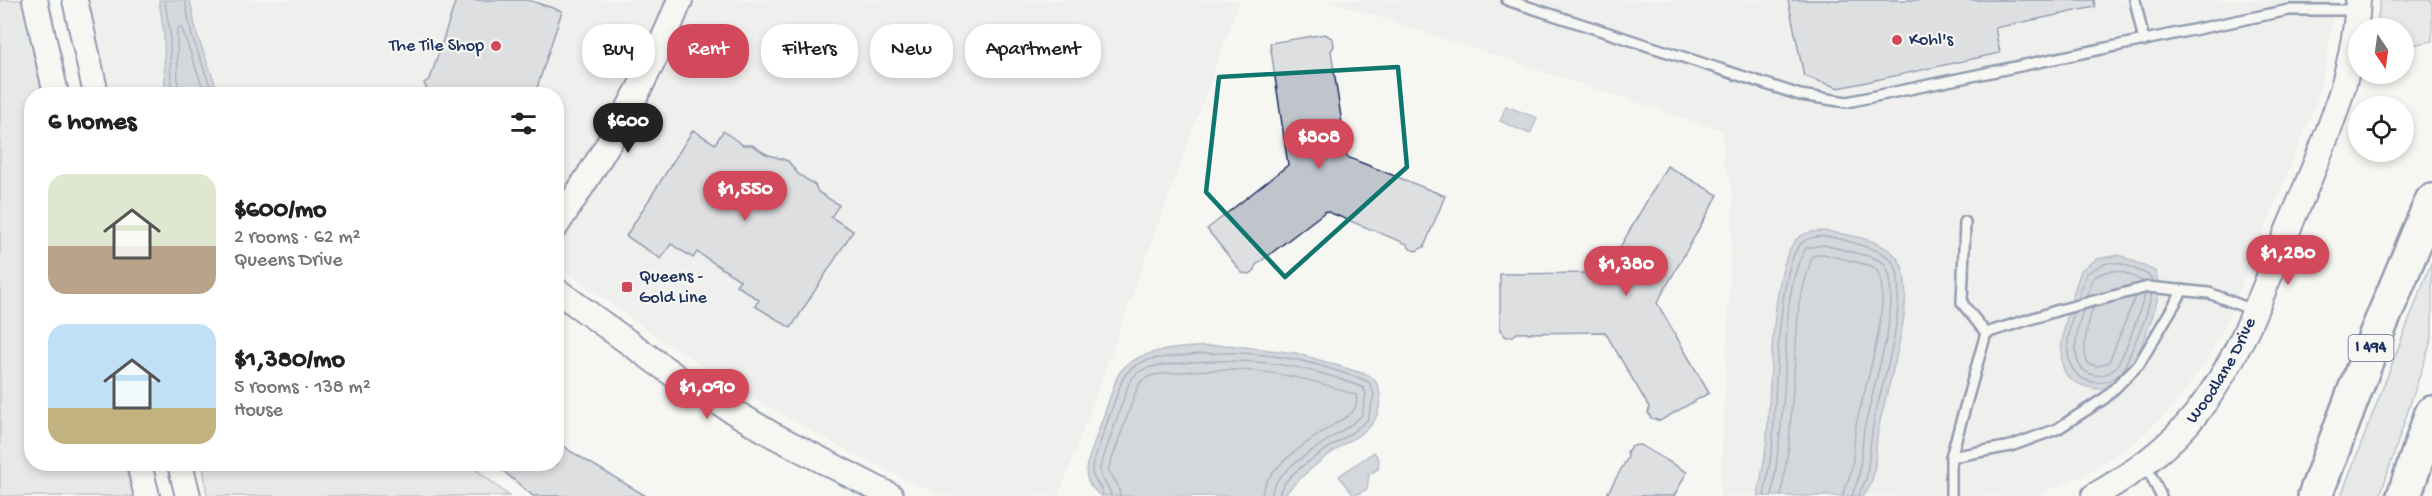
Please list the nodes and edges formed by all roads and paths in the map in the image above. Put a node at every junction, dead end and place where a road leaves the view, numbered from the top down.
1 (35, 0) edge
2 (75, 0) edge
3 (680, 0) edge
4 (1507, 0) edge
5 (2135, 0) edge
6 (2358, 5) edge
7 (2144, 41) junction
8 (54, 87) edge
9 (94, 87) edge
10 (2432, 201) edge
11 (564, 213) edge
12 (1965, 222) dead end
13 (2183, 290) junction
14 (564, 296) edge
15 (2255, 311) junction
16 (1986, 333) junction
17 (2432, 413) edge
18 (1951, 457) junction
19 (2145, 463) junction
20 (141, 471) edge
21 (182, 471) edge
22 (147, 496) edge
23 (188, 496) edge
24 (891, 496) edge
25 (1952, 496) edge
26 (2094, 496) edge
27 (2161, 496) edge
28 (2315, 496) edge
29 (2404, 496) edge

1 - 8 street
2 - 9 street
3 - 11 street
4 - 7 lane
5 - 7 lane
6 - 7 lane
6 - 15 street, Woodlane Drive
10 - 28 highway, I 494
12 - 16 lane
13 - 15 lane
13 - 16 lane
13 - 18 lane
14 - 24 street
15 - 19 street, Woodlane Drive
16 - 18 lane
17 - 29 highway
18 - 25 lane
19 - 26 street, Woodlane Drive
19 - 27 lane
20 - 22 street
21 - 23 street

